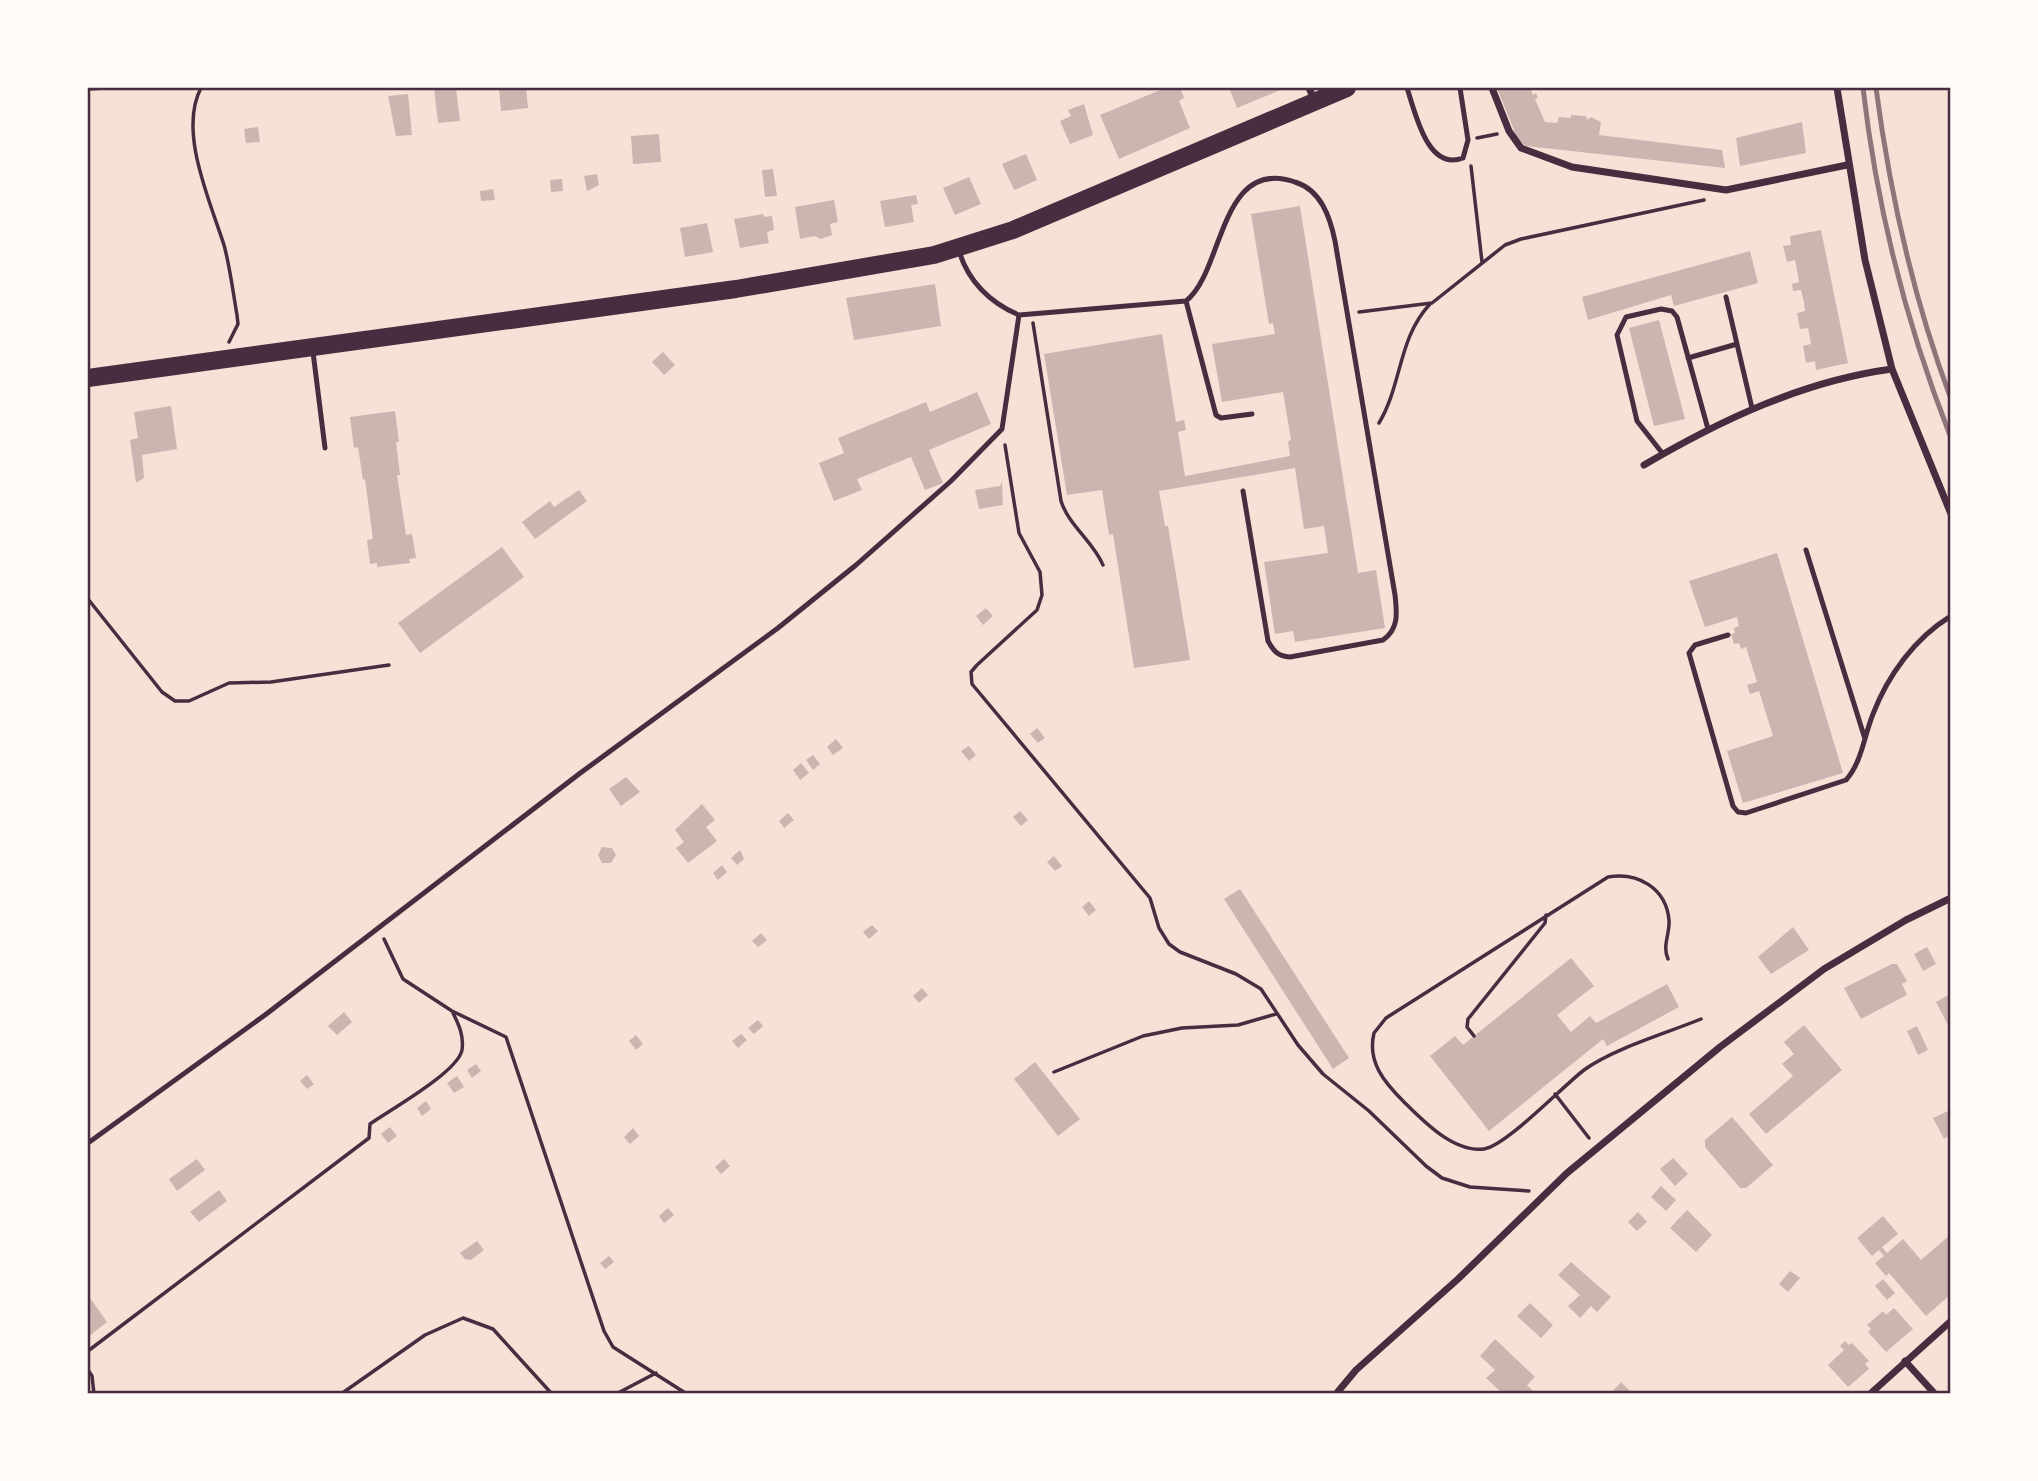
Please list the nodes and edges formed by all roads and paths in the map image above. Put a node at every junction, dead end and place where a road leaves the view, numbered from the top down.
1 (106, 88) edge
2 (201, 88) edge
3 (1347, 88) edge
4 (1407, 88) edge
5 (1460, 88) edge
6 (1492, 88) edge
7 (1837, 88) edge
8 (88, 89) edge
9 (1312, 94) edge
10 (1468, 140) junction
11 (1847, 165) junction
12 (1712, 199) dead end
13 (958, 248) junction
14 (1482, 261) junction
15 (1726, 297) dead end
16 (1186, 301) junction
17 (1432, 303) junction
18 (1346, 314) junction
19 (1019, 315) junction
20 (1031, 315) junction
21 (1737, 344) junction
22 (313, 348) junction
23 (1688, 358) junction
24 (225, 361) junction
25 (1892, 369) junction
26 (88, 378) edge
27 (1752, 408) junction
28 (1252, 414) dead end
29 (1002, 429) junction
30 (1708, 429) junction
31 (1368, 441) junction
32 (325, 448) dead end
33 (1664, 454) junction
34 (1644, 465) dead end
35 (1242, 491) dead end
36 (1951, 514) edge
37 (1806, 550) dead end
38 (1103, 565) dead end
39 (88, 598) edge
40 (1951, 616) edge
41 (1728, 635) dead end
42 (389, 665) dead end
43 (1865, 739) junction
44 (1951, 898) edge
45 (1546, 915) junction
46 (380, 927) junction
47 (1668, 959) dead end
48 (452, 1012) junction
49 (1276, 1014) junction
50 (1701, 1019) dead end
51 (1474, 1036) dead end
52 (1054, 1072) dead end
53 (1555, 1094) junction
54 (88, 1143) edge
55 (1597, 1148) junction
56 (1541, 1196) junction
57 (1951, 1321) edge
58 (88, 1351) edge
59 (1905, 1361) junction
60 (88, 1370) edge
61 (656, 1373) junction
62 (94, 1394) edge
63 (341, 1394) edge
64 (552, 1394) edge
65 (616, 1394) edge
66 (687, 1394) edge
67 (1336, 1394) edge
68 (1870, 1394) edge
69 (1935, 1394) edge

1 - 8 path
2 - 24 path
3 - 9 main road
4 - 10 lane
5 - 10 lane
6 - 11 street
7 - 11 street
9 - 13 main road
10 - 14 path
11 - 25 street
12 - 14 path
13 - 19 lane
13 - 22 main road
14 - 17 path
15 - 21 lane
16 - 18 lane
16 - 20 lane
16 - 28 lane
17 - 18 path
17 - 31 path
18 - 31 lane
19 - 20 lane
19 - 29 lane
20 - 38 path
21 - 23 lane
21 - 27 lane
22 - 24 main road
22 - 32 lane
23 - 30 lane
23 - 33 lane
24 - 26 main road
25 - 27 street
25 - 36 street
27 - 30 street
29 - 46 lane
29 - 49 path
30 - 33 street
31 - 35 lane
33 - 34 street
37 - 43 lane
39 - 42 path
40 - 43 lane
41 - 43 lane
44 - 55 street
45 - 47 path
45 - 51 path
45 - 53 path
46 - 48 path
46 - 54 lane
48 - 58 path
48 - 61 path
49 - 52 path
49 - 56 path
50 - 53 path
53 - 55 path
55 - 56 street
56 - 67 street
57 - 59 street
59 - 68 street
59 - 69 street
60 - 62 path
61 - 65 path
61 - 66 path
63 - 64 path

